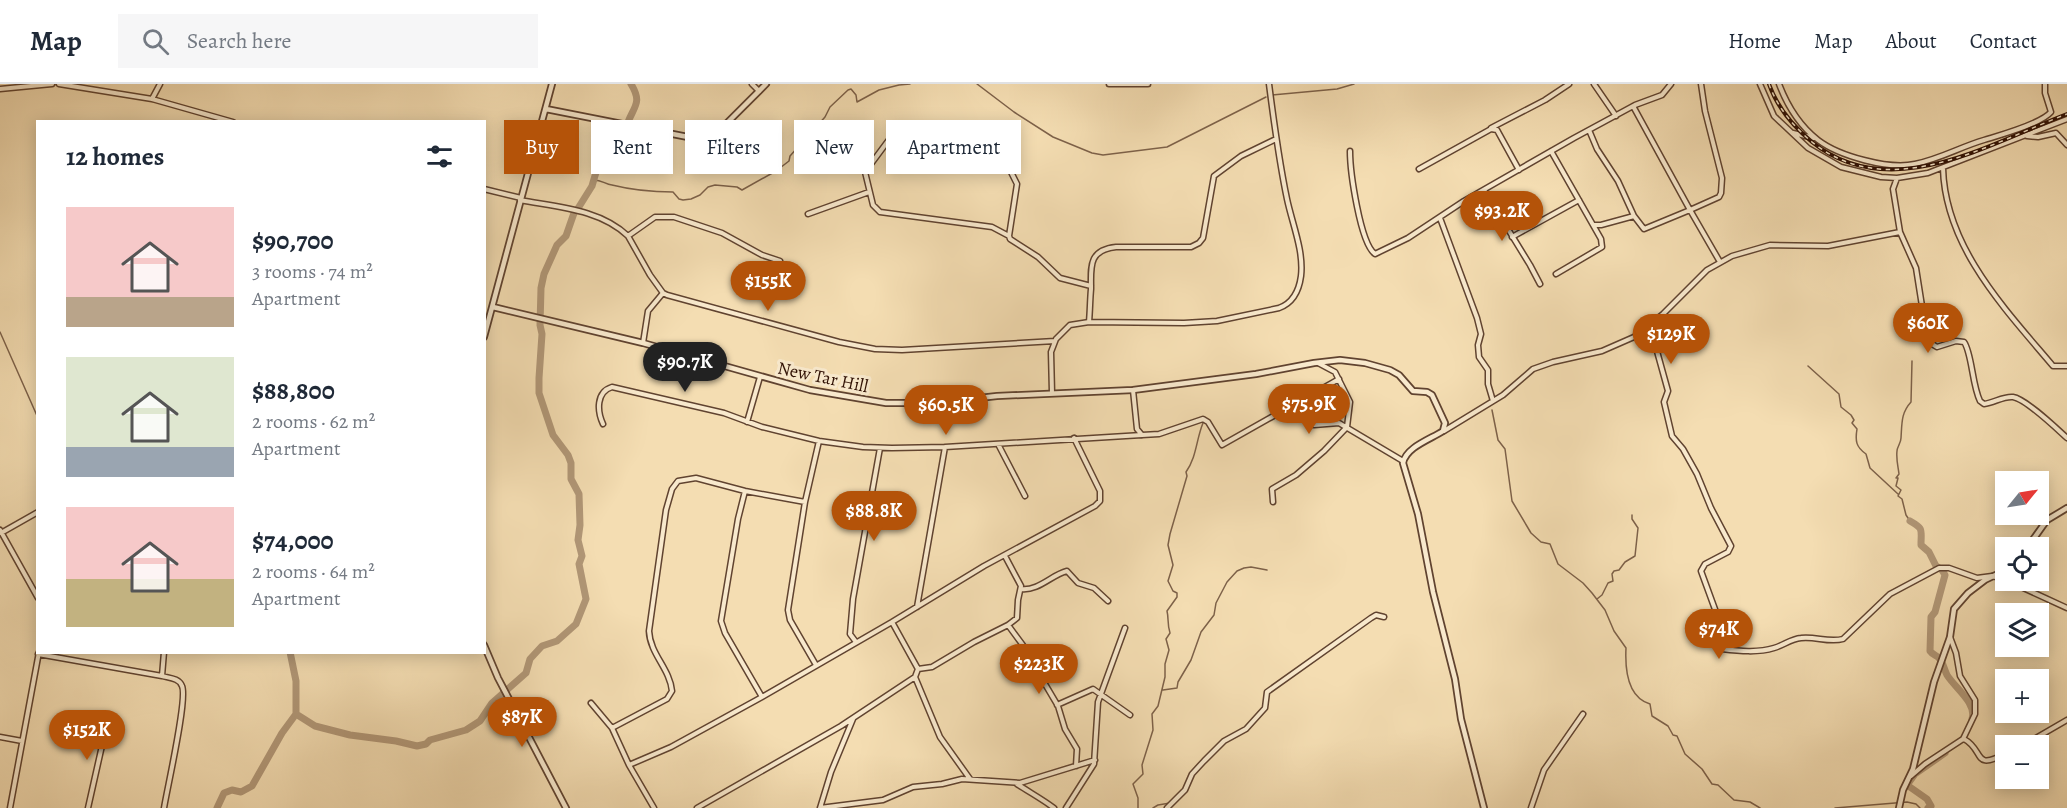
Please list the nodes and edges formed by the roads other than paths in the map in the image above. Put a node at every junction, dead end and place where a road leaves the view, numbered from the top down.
1 (52, 84) edge
2 (59, 84) edge
3 (160, 84) edge
4 (552, 84) edge
5 (752, 84) edge
6 (765, 84) edge
7 (1109, 84) edge
8 (1117, 84) edge
9 (1148, 84) edge
10 (1269, 84) edge
11 (1569, 84) edge
12 (1594, 84) edge
13 (1671, 84) edge
14 (1701, 84) edge
15 (1760, 84) edge
16 (1779, 84) edge
17 (2045, 84) edge
18 (0, 89) edge
19 (759, 91) junction
20 (152, 99) junction
21 (1633, 106) junction
22 (546, 109) junction
23 (1616, 116) junction
24 (2067, 119) edge
25 (226, 120) edge
26 (1491, 129) junction
27 (1589, 130) junction
28 (1792, 133) junction
29 (2026, 136) junction
30 (1276, 139) junction
31 (1816, 139) junction
32 (2067, 145) edge
33 (1350, 151) dead end
34 (1551, 152) junction
35 (1943, 168) junction
36 (1419, 169) dead end
37 (1519, 170) junction
38 (1897, 178) junction
39 (486, 190) edge
40 (1484, 190) junction
41 (869, 192) junction
42 (521, 199) junction
43 (1579, 200) junction
44 (1690, 210) junction
45 (808, 214) dead end
46 (1634, 216) junction
47 (1440, 218) junction
48 (1593, 225) junction
49 (1900, 232) junction
50 (628, 236) junction
51 (1009, 236) junction
52 (1512, 237) junction
53 (780, 261) dead end
54 (1720, 262) junction
55 (1556, 274) dead end
56 (1540, 284) dead end
57 (1091, 286) junction
58 (663, 293) junction
59 (493, 307) junction
60 (1089, 322) junction
61 (1650, 326) junction
62 (486, 330) edge
63 (1055, 341) junction
64 (643, 343) junction
65 (1317, 363) junction
66 (2067, 366) edge
67 (760, 377) junction
68 (1339, 379) junction
69 (1133, 390) junction
70 (1052, 393) junction
71 (1301, 401) junction
72 (1493, 401) junction
73 (747, 422) junction
74 (603, 424) dead end
75 (1347, 427) junction
76 (1443, 431) junction
77 (1142, 435) junction
78 (1074, 438) junction
79 (2067, 438) edge
80 (819, 441) junction
81 (998, 444) junction
82 (945, 447) junction
83 (880, 448) junction
84 (1403, 461) junction
85 (745, 490) junction
86 (1025, 496) dead end
87 (804, 502) junction
88 (1274, 502) dead end
89 (2067, 508) edge
90 (36, 513) edge
91 (1, 531) edge
92 (2035, 537) edge
93 (1005, 556) junction
94 (1995, 575) edge
95 (1992, 576) junction
96 (1995, 577) edge
97 (1021, 589) junction
98 (2030, 591) edge
99 (36, 594) edge
100 (1108, 601) dead end
101 (916, 607) junction
102 (2067, 608) edge
103 (1384, 616) dead end
104 (892, 622) junction
105 (1008, 625) junction
106 (1125, 627) dead end
107 (1950, 637) junction
108 (856, 642) junction
109 (486, 650) edge
110 (38, 654) edge
111 (43, 654) edge
112 (165, 654) edge
113 (816, 665) junction
114 (918, 669) junction
115 (162, 676) junction
116 (915, 677) junction
117 (1105, 681) junction
118 (1090, 689) junction
119 (1101, 693) junction
120 (762, 697) junction
121 (591, 703) dead end
122 (1057, 705) junction
123 (1583, 714) dead end
124 (1130, 715) dead end
125 (854, 718) junction
126 (108, 719) dead end
127 (2067, 720) edge
128 (612, 728) junction
129 (2041, 735) edge
130 (0, 737) edge
131 (1963, 740) junction
132 (22, 741) junction
133 (1995, 759) edge
134 (1095, 760) junction
135 (629, 765) junction
136 (1076, 766) junction
137 (1911, 777) junction
138 (970, 779) junction
139 (1016, 783) junction
140 (10, 808) edge
141 (88, 808) edge
142 (164, 808) edge
143 (566, 808) edge
144 (654, 808) edge
145 (697, 808) edge
146 (823, 808) edge
147 (1054, 808) edge
148 (1066, 808) edge
149 (1167, 808) edge
150 (1484, 808) edge
151 (1531, 808) edge
152 (1899, 808) edge

1 - 18 street
2 - 20 street
3 - 20 street
4 - 22 street
5 - 19 street
6 - 19 street
7 - 8 street
8 - 9 street
10 - 30 street
11 - 26 street
12 - 23 street
13 - 21 street
14 - 44 street
15 - 28 street
16 - 31 street
17 - 31 street
19 - 22 street
20 - 25 street
21 - 23 street
21 - 44 street
22 - 42 street
23 - 27 street
24 - 29 street
26 - 36 street
26 - 37 street
27 - 34 street
27 - 46 street
28 - 31 street
28 - 38 street
29 - 32 street
29 - 35 street
30 - 57 street
30 - 60 street
33 - 47 street
34 - 37 street
34 - 43 street
35 - 38 street
35 - 66 street
37 - 40 street
38 - 49 street
39 - 42 street
40 - 47 street
40 - 52 street
41 - 45 street
41 - 51 street
41 - 51 street
42 - 50 street
42 - 59 street
43 - 48 street
43 - 52 street
44 - 46 street
44 - 54 street
46 - 48 street
47 - 72 street
48 - 55 street
49 - 54 street
49 - 79 street
50 - 53 street
50 - 58 street
51 - 57 street
52 - 56 street
54 - 61 street
57 - 60 street
58 - 63 street
58 - 64 street
59 - 62 street
59 - 64 street, New Tar Hill
60 - 63 street
61 - 72 street
61 - 95 street
63 - 70 street
64 - 67 street, New Tar Hill
65 - 68 street
65 - 69 street, New Tar Hill
65 - 76 street, New Tar Hill
67 - 70 street, New Tar Hill
67 - 73 street
68 - 71 street
68 - 75 street
69 - 70 street, New Tar Hill
69 - 77 street
71 - 75 street
71 - 77 street
72 - 76 street
73 - 74 street
73 - 80 street
75 - 84 street
75 - 88 street
76 - 84 street
77 - 78 street
78 - 81 street
78 - 93 street
80 - 83 street
80 - 87 street
81 - 82 street
81 - 86 street
82 - 83 street
82 - 101 street
83 - 108 street
84 - 150 street
85 - 87 street
85 - 120 street
85 - 128 street
87 - 113 street
89 - 92 street
90 - 91 street
91 - 99 street
93 - 97 street
93 - 101 street
94 - 95 street
95 - 96 street
95 - 107 street
97 - 100 street
97 - 105 street
98 - 102 street
101 - 104 street
103 - 149 street
104 - 108 street
104 - 114 street
105 - 114 street
105 - 122 street
106 - 117 street
107 - 131 street
107 - 137 street
108 - 113 street
109 - 143 street
110 - 132 street
111 - 115 street
112 - 115 street
113 - 120 street
114 - 116 street
115 - 142 street
116 - 125 street
116 - 138 street
117 - 118 street
117 - 119 street
118 - 119 street
118 - 122 street
119 - 124 street
119 - 134 street
120 - 135 street
121 - 128 street
122 - 136 street
123 - 151 street
125 - 145 street
125 - 146 street
126 - 141 street
127 - 129 street
128 - 135 street
130 - 132 street
131 - 133 street
131 - 137 street
132 - 140 street
134 - 136 street
134 - 148 street
135 - 144 street
136 - 139 street
137 - 152 street
138 - 139 street
138 - 146 street
139 - 147 street

